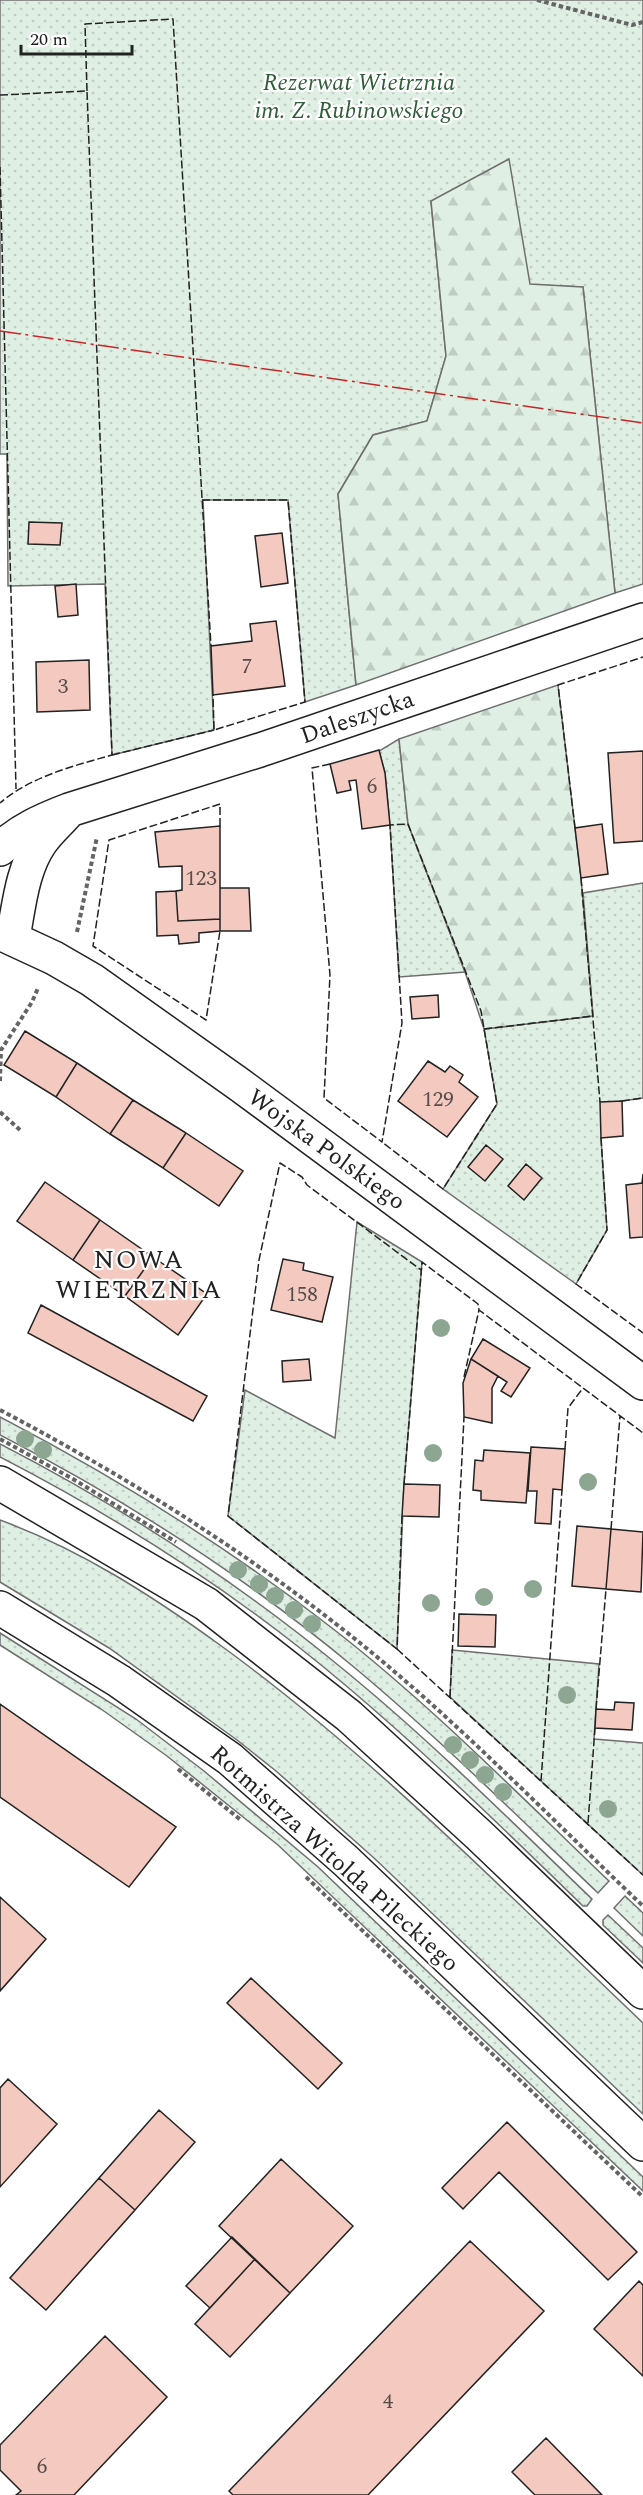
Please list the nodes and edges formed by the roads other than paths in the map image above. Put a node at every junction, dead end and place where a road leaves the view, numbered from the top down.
1 (643, 620) edge
2 (69, 810) junction
3 (0, 849) edge
4 (6, 935) edge
5 (643, 1383) edge
6 (0, 1483) edge
7 (0, 1608) edge
8 (643, 1992) edge
9 (643, 2144) edge

1 - 2 main road, Daleszycka
2 - 3 main road, Daleszycka
2 - 4 main road
4 - 5 main road, Wojska Polskiego
6 - 8 main road
7 - 9 main road, Rotmistrza Witolda Pileckiego

